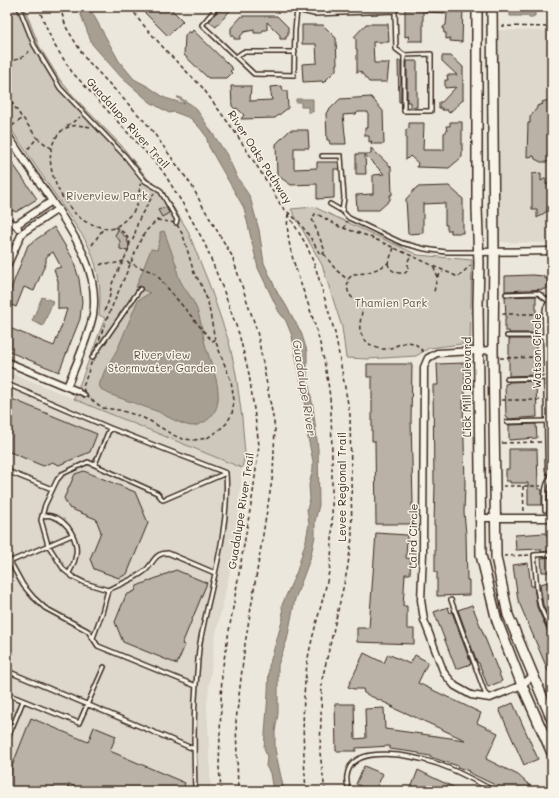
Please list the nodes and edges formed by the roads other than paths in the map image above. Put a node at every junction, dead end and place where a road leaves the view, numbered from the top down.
1 (20, 7) edge
2 (218, 7) edge
3 (339, 7) edge
4 (395, 7) edge
5 (477, 7) edge
6 (492, 7) edge
7 (296, 9) edge
8 (395, 11) junction
9 (339, 13) junction
10 (295, 52) junction
11 (404, 55) junction
12 (236, 57) junction
13 (7, 134) edge
14 (322, 156) dead end
15 (52, 201) junction
16 (330, 204) dead end
17 (58, 209) junction
18 (342, 211) junction
19 (7, 221) edge
20 (176, 223) road end
21 (16, 225) junction
22 (22, 233) junction
23 (494, 251) junction
24 (550, 251) edge
25 (479, 252) junction
26 (7, 266) edge
27 (140, 289) dead end
28 (506, 294) dead end
29 (551, 301) edge
30 (549, 324) edge
31 (507, 336) dead end
32 (546, 336) junction
33 (479, 351) junction
34 (493, 354) junction
35 (92, 358) road end
36 (7, 362) edge
37 (549, 366) edge
38 (547, 378) junction
39 (507, 379) dead end
40 (7, 384) edge
41 (67, 387) junction
42 (77, 391) joint
43 (86, 395) road end
44 (550, 408) edge
45 (548, 421) junction
46 (507, 422) dead end
47 (110, 428) junction
48 (550, 450) edge
49 (95, 464) junction
50 (7, 471) edge
51 (226, 473) junction
52 (552, 476) edge
53 (52, 489) junction
54 (545, 510) dead end
55 (42, 516) junction
56 (480, 518) junction
57 (496, 518) junction
58 (552, 518) edge
59 (72, 535) junction
60 (48, 545) junction
61 (552, 554) edge
62 (7, 556) edge
63 (8, 562) edge
64 (215, 573) junction
65 (69, 574) junction
66 (108, 590) junction
67 (450, 600) dead end
68 (552, 633) edge
69 (93, 638) junction
70 (104, 667) dead end
71 (12, 673) dead end
72 (534, 675) junction
73 (522, 685) junction
74 (196, 686) junction
75 (7, 694) edge
76 (490, 698) junction
77 (23, 701) junction
78 (87, 704) junction
79 (552, 720) edge
80 (7, 740) edge
81 (194, 749) junction
82 (552, 753) edge
83 (196, 791) edge
84 (348, 791) edge
85 (494, 791) edge

1 - 20 lane
2 - 12 lane
3 - 9 lane
4 - 8 lane
5 - 25 main road, Lick Mill Boulevard
6 - 23 main road
7 - 9 lane
7 - 10 lane
8 - 9 lane
8 - 11 lane
10 - 12 lane
10 - 12 lane
11 - 11 lane
13 - 15 street
14 - 18 lane
15 - 17 street
15 - 21 street
16 - 18 lane
17 - 22 street
17 - 41 street
18 - 25 lane
19 - 21 street
21 - 22 street
22 - 26 street
23 - 24 street
23 - 25 street
23 - 34 main road
25 - 33 main road, Lick Mill Boulevard
27 - 35 lane
28 - 29 lane
29 - 30 street, Watson Circle
30 - 32 street, Watson Circle
31 - 32 lane
32 - 37 street, Watson Circle
33 - 34 street
33 - 56 main road, Lick Mill Boulevard
33 - 76 street, Laird Circle
34 - 57 main road
36 - 41 street
37 - 38 street, Watson Circle
38 - 39 lane
38 - 44 street, Watson Circle
40 - 47 lane
41 - 42 street
42 - 43 lane
44 - 45 street, Watson Circle
45 - 46 lane
45 - 48 street, Watson Circle
47 - 49 lane
47 - 51 lane
48 - 52 street, Watson Circle
49 - 51 lane
49 - 53 lane
50 - 53 lane
51 - 64 lane
52 - 54 lane
53 - 55 lane
55 - 59 lane
55 - 60 lane
56 - 57 street
56 - 73 main road, Lick Mill Boulevard
57 - 58 street
57 - 72 main road
59 - 60 lane
59 - 65 lane
60 - 63 lane
60 - 65 lane
61 - 68 lane
62 - 63 lane
63 - 69 lane
64 - 66 lane
64 - 74 lane
65 - 66 lane
66 - 69 lane
67 - 76 lane
69 - 74 lane
70 - 78 lane
71 - 78 lane
72 - 73 street
72 - 79 main road
73 - 76 street
73 - 82 main road, Lick Mill Boulevard
74 - 81 lane
75 - 77 lane
77 - 78 lane
77 - 80 lane
78 - 81 lane
81 - 83 lane
84 - 85 lane

